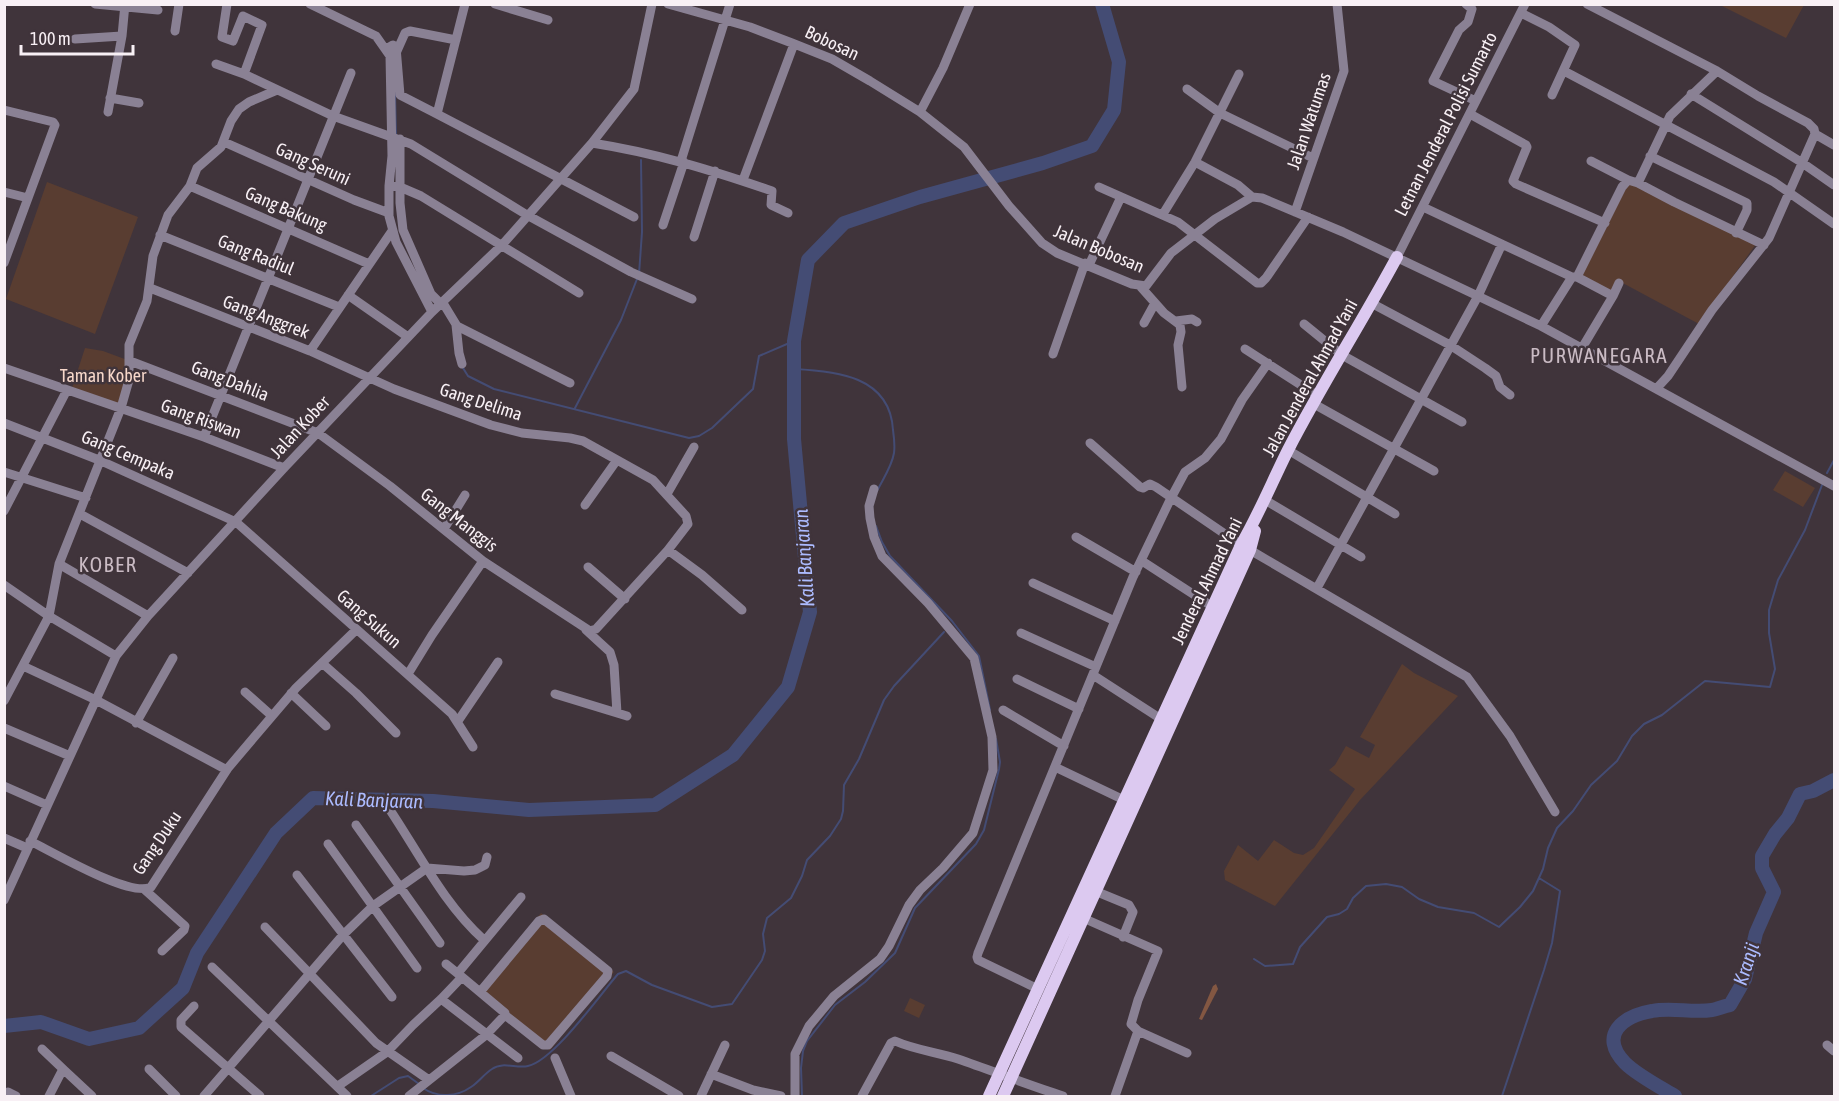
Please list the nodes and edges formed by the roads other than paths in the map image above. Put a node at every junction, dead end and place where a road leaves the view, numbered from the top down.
1 (95, 4) edge
2 (179, 4) edge
3 (227, 4) edge
4 (310, 4) edge
5 (465, 4) edge
6 (495, 4) edge
7 (652, 4) edge
8 (668, 4) edge
9 (730, 4) edge
10 (970, 4) edge
11 (1336, 4) edge
12 (1466, 4) edge
13 (1587, 4) edge
14 (125, 6) edge
15 (1523, 9) edge
16 (158, 10) dead end
17 (548, 20) dead end
18 (725, 20) junction
19 (175, 31) dead end
20 (122, 36) junction
21 (75, 39) dead end
22 (456, 40) junction
23 (794, 44) junction
24 (391, 49) junction
25 (216, 64) dead end
26 (1564, 71) junction
27 (1717, 71) junction
28 (351, 73) dead end
29 (244, 74) junction
30 (1239, 74) dead end
31 (1187, 89) dead end
32 (277, 90) junction
33 (1691, 94) junction
34 (1552, 95) dead end
35 (110, 98) junction
36 (1476, 101) junction
37 (139, 103) dead end
38 (230, 104) dead end
39 (239, 109) junction
40 (4, 110) edge
41 (108, 112) dead end
42 (920, 112) junction
43 (1220, 113) junction
44 (437, 114) junction
45 (1470, 114) junction
46 (333, 116) junction
47 (1665, 124) junction
48 (1815, 134) junction
49 (396, 138) junction
50 (224, 142) junction
51 (592, 143) junction
52 (1834, 145) edge
53 (964, 147) joint
54 (1650, 156) junction
55 (1313, 158) junction
56 (683, 161) junction
57 (1591, 161) dead end
58 (1195, 162) junction
59 (1802, 162) junction
60 (716, 171) junction
61 (560, 178) junction
62 (308, 180) junction
63 (743, 180) junction
64 (1633, 181) junction
65 (1834, 185) edge
66 (190, 186) junction
67 (395, 187) junction
68 (1099, 187) dead end
69 (1789, 190) junction
70 (4, 192) edge
71 (1121, 197) junction
72 (1252, 197) junction
73 (28, 198) junction
74 (1423, 207) junction
75 (1294, 212) junction
76 (389, 213) junction
77 (788, 213) dead end
78 (1163, 214) junction
79 (527, 215) junction
80 (634, 217) dead end
81 (1308, 217) junction
82 (1605, 223) junction
83 (1834, 224) edge
84 (663, 225) dead end
85 (288, 228) junction
86 (392, 231) junction
87 (4, 233) edge
88 (1736, 233) junction
89 (160, 234) junction
90 (1193, 236) junction
91 (15, 237) junction
92 (694, 237) dead end
93 (1502, 244) junction
94 (502, 245) junction
95 (1764, 245) junction
96 (1397, 257) junction
97 (4, 263) edge
98 (369, 264) junction
99 (1087, 264) junction
100 (268, 277) junction
101 (1575, 277) junction
102 (1619, 283) dead end
103 (1140, 286) junction
104 (150, 288) junction
105 (579, 293) dead end
106 (348, 295) junction
107 (1478, 296) junction
108 (1613, 296) junction
109 (692, 299) dead end
110 (1155, 303) junction
111 (1373, 304) junction
112 (438, 306) junction
113 (339, 307) junction
114 (1176, 321) junction
115 (1197, 322) dead end
116 (1144, 323) dead end
117 (1304, 324) dead end
118 (456, 325) junction
119 (1541, 326) junction
120 (248, 328) junction
121 (408, 337) junction
122 (1450, 345) junction
123 (1582, 348) junction
124 (1245, 349) dead end
125 (310, 351) junction
126 (1053, 354) dead end
127 (1342, 355) junction
128 (130, 361) junction
129 (1268, 363) junction
130 (462, 364) dead end
131 (4, 368) edge
132 (370, 378) junction
133 (570, 383) dead end
134 (1182, 387) dead end
135 (1658, 388) junction
136 (68, 390) junction
137 (221, 395) junction
138 (1510, 395) dead end
139 (1420, 399) junction
140 (1316, 400) junction
141 (121, 408) junction
142 (1462, 422) dead end
143 (4, 423) edge
144 (318, 433) junction
145 (204, 437) junction
146 (43, 438) junction
147 (1090, 443) dead end
148 (694, 447) dead end
149 (1288, 450) junction
150 (1394, 450) junction
151 (99, 460) junction
152 (617, 460) junction
153 (284, 468) junction
154 (1434, 471) dead end
155 (4, 472) edge
156 (22, 478) junction
157 (1834, 486) edge
158 (874, 489) dead end
159 (667, 494) junction
160 (465, 495) dead end
161 (86, 498) junction
162 (1170, 498) junction
163 (1368, 498) junction
164 (1265, 500) junction
165 (585, 505) dead end
166 (5, 508) edge
167 (80, 514) junction
168 (1395, 514) dead end
169 (1257, 518) joint
170 (236, 522) junction
171 (444, 529) junction
172 (1076, 537) dead end
173 (1342, 544) junction
174 (1245, 547) junction
175 (668, 550) junction
176 (1361, 557) dead end
177 (483, 561) junction
178 (1142, 561) junction
179 (59, 564) junction
180 (588, 567) dead end
181 (1136, 572) junction
182 (188, 573) junction
183 (1033, 583) dead end
184 (4, 585) edge
185 (1317, 588) junction
186 (625, 599) junction
187 (1213, 607) junction
188 (742, 610) dead end
189 (49, 616) junction
190 (148, 616) junction
191 (1114, 621) junction
192 (585, 629) junction
193 (356, 630) junction
194 (1022, 633) dead end
195 (116, 656) junction
196 (173, 658) dead end
197 (498, 662) dead end
198 (322, 663) junction
199 (23, 666) junction
200 (1094, 671) junction
201 (408, 674) junction
202 (1017, 679) dead end
203 (245, 692) dead end
204 (291, 693) junction
205 (555, 694) dead end
206 (96, 700) junction
207 (4, 701) edge
208 (1079, 709) junction
209 (1003, 710) dead end
210 (616, 713) junction
211 (272, 716) junction
212 (627, 716) dead end
213 (1161, 719) junction
214 (458, 721) junction
215 (136, 723) junction
216 (326, 726) dead end
217 (4, 728) edge
218 (396, 733) dead end
219 (1064, 746) junction
220 (472, 747) dead end
221 (70, 756) junction
222 (1055, 766) junction
223 (227, 770) junction
224 (4, 786) edge
225 (1124, 800) junction
226 (47, 805) junction
227 (390, 810) dead end
228 (1555, 812) dead end
229 (356, 825) dead end
230 (4, 838) edge
231 (328, 844) dead end
232 (29, 845) junction
233 (487, 857) dead end
234 (427, 868) junction
235 (297, 875) dead end
236 (1097, 875) junction
237 (401, 886) junction
238 (145, 890) junction
239 (1095, 891) junction
240 (521, 897) dead end
241 (4, 900) edge
242 (373, 906) junction
243 (1083, 918) junction
244 (265, 927) dead end
245 (343, 935) junction
246 (1123, 937) junction
247 (484, 940) junction
248 (440, 943) dead end
249 (162, 951) dead end
250 (446, 964) dead end
251 (212, 967) dead end
252 (417, 968) dead end
253 (1053, 971) junction
254 (309, 974) junction
255 (460, 975) junction
256 (1038, 989) junction
257 (480, 992) junction
258 (392, 997) dead end
259 (441, 999) junction
260 (194, 1006) dead end
261 (505, 1015) junction
262 (268, 1021) junction
263 (1138, 1031) junction
264 (486, 1035) junction
265 (725, 1045) dead end
266 (42, 1049) dead end
267 (387, 1052) junction
268 (1187, 1053) dead end
269 (611, 1056) dead end
270 (518, 1058) dead end
271 (555, 1058) dead end
272 (63, 1069) junction
273 (149, 1069) dead end
274 (228, 1069) junction
275 (711, 1074) junction
276 (1005, 1077) junction
277 (429, 1081) junction
278 (338, 1086) junction
279 (49, 1096) edge
280 (92, 1096) edge
281 (176, 1096) edge
282 (204, 1096) edge
283 (260, 1096) edge
284 (347, 1096) edge
285 (409, 1096) edge
286 (571, 1096) edge
287 (679, 1096) edge
288 (703, 1096) edge
289 (781, 1096) edge
290 (795, 1096) edge
291 (862, 1096) edge
292 (989, 1096) edge
293 (1003, 1096) edge
294 (1063, 1096) edge
295 (1115, 1096) edge

1 - 14 street
2 - 19 street
3 - 29 street
4 - 24 street
5 - 22 street
6 - 17 street
7 - 51 street, Jalan Kober
8 - 18 street, Bobosan
9 - 18 street
10 - 42 street
11 - 55 street, Jalan Watumas
12 - 36 street
13 - 27 street
14 - 16 street
14 - 20 street
15 - 26 street
15 - 36 street, Letnan Jenderal Polisi Sumarto
18 - 23 street, Bobosan
18 - 56 street
20 - 21 street
20 - 35 street
22 - 24 street
22 - 44 street
23 - 42 street, Bobosan
23 - 63 street
24 - 44 street
24 - 49 street
25 - 29 street
26 - 34 street
26 - 47 street
27 - 33 street
27 - 48 street
28 - 46 street
29 - 32 street
30 - 43 street
31 - 43 street
32 - 39 street
32 - 46 street
33 - 47 street
33 - 59 street
35 - 37 street
35 - 41 street
36 - 45 street, Letnan Jenderal Polisi Sumarto
38 - 39 street
39 - 50 street
40 - 73 street
42 - 53 street, Bobosan
43 - 55 street
43 - 58 street
44 - 61 street
45 - 74 street, Letnan Jenderal Polisi Sumarto
45 - 82 street
46 - 49 street
46 - 62 street
47 - 54 street
47 - 69 street
48 - 52 street
48 - 59 street
49 - 67 street
49 - 79 street
50 - 62 street, Gang Seruni
50 - 66 street
51 - 56 street
51 - 61 street, Jalan Kober
53 - 99 street, Jalan Bobosan
54 - 64 street
54 - 88 street
55 - 75 street, Jalan Watumas
56 - 60 street
56 - 84 street
57 - 64 street
58 - 72 street
58 - 78 street
59 - 65 street
59 - 69 street
60 - 63 street
60 - 92 street
61 - 79 street, Jalan Kober
61 - 80 street
62 - 76 street, Gang Seruni
62 - 85 street
63 - 77 street
64 - 82 street
64 - 88 street
66 - 85 street, Gang Bakung
66 - 89 street
67 - 76 street
67 - 94 street
67 - 112 street
68 - 71 street
69 - 83 street
69 - 95 street
70 - 73 street
71 - 78 street
71 - 99 street
72 - 75 street
72 - 90 street, Jalan Bobosan
73 - 91 street
74 - 93 street
74 - 96 street, Letnan Jenderal Polisi Sumarto
75 - 81 street
76 - 86 street
78 - 90 street
79 - 94 street, Jalan Kober
79 - 109 street
81 - 90 street
81 - 96 street
82 - 101 street
85 - 98 street, Gang Bakung
85 - 100 street
86 - 98 street
86 - 112 street
87 - 91 street
88 - 95 street
89 - 100 street, Gang Radiul
89 - 104 street
90 - 103 street, Jalan Bobosan
91 - 97 street
93 - 101 street
93 - 107 street
94 - 105 street
94 - 112 street, Jalan Kober
95 - 135 street
96 - 107 street
96 - 111 main road, Jalan Jenderal Ahmad Yani
98 - 106 street
99 - 103 street, Jalan Bobosan
99 - 126 street
100 - 113 street, Gang Radiul
100 - 120 street
101 - 108 street
101 - 119 street
102 - 108 street
103 - 110 street
104 - 120 street, Gang Anggrek
104 - 128 street
106 - 113 street
106 - 121 street
107 - 119 street
107 - 122 street
108 - 123 street
110 - 114 street
110 - 116 street
111 - 122 street
111 - 127 main road, Jalan Jenderal Ahmad Yani
112 - 118 street
112 - 121 street, Jalan Kober
113 - 125 street
114 - 115 street
114 - 134 street
117 - 127 street
118 - 130 street
118 - 133 street
119 - 123 street
120 - 125 street, Gang Anggrek
120 - 137 street
121 - 132 street, Jalan Kober
122 - 138 street
122 - 139 street
123 - 135 street
124 - 129 street
125 - 132 street, Gang Anggrek
127 - 139 street
127 - 140 main road, Jalan Jenderal Ahmad Yani
128 - 137 street, Gang Dahlia
128 - 141 street
129 - 140 street
129 - 162 street
131 - 136 street, Gang Riswan
132 - 144 street, Jalan Kober
132 - 152 street, Gang Delima
135 - 157 street
136 - 141 street, Gang Riswan
136 - 146 street
137 - 144 street, Gang Dahlia
137 - 145 street
139 - 142 street
139 - 150 street
140 - 149 main road, Jalan Jenderal Ahmad Yani
140 - 150 street
141 - 145 street, Gang Riswan
141 - 151 street
143 - 146 street, Gang Cempaka
144 - 153 street, Jalan Kober
144 - 171 street, Gang Manggis
145 - 153 street, Gang Riswan
146 - 151 street, Gang Cempaka
146 - 156 street
147 - 162 street
148 - 159 street
149 - 163 street
149 - 164 main road, Jalan Jenderal Ahmad Yani
150 - 154 street
150 - 163 street
151 - 161 street
151 - 170 street, Gang Cempaka
152 - 159 street, Gang Delima
152 - 165 street
153 - 170 street, Jalan Kober
155 - 156 street
156 - 161 street
156 - 166 street
158 - 290 street
159 - 175 street, Gang Delima
160 - 171 street
161 - 167 street
162 - 174 street
162 - 178 street
163 - 168 street
163 - 173 street
164 - 169 main road, Jalan Jenderal Ahmad Yani
164 - 173 street
167 - 179 street
167 - 182 street
169 - 174 main road, Jenderal Ahmad Yani
170 - 182 street, Jalan Kober
170 - 193 street, Gang Sukun
171 - 177 street, Gang Manggis
172 - 181 street
173 - 176 street
173 - 185 street
174 - 185 street
174 - 187 main road, Jenderal Ahmad Yani
174 - 236 main road, Jenderal Ahmad Yani
175 - 186 street, Gang Delima
175 - 188 street
177 - 192 street, Gang Manggis
177 - 201 street
178 - 181 street
178 - 187 street
179 - 189 street
179 - 190 street
180 - 186 street
181 - 191 street
182 - 190 street, Jalan Kober
183 - 191 street
184 - 189 street
185 - 228 street
186 - 192 street, Gang Delima
187 - 213 main road, Jenderal Ahmad Yani
189 - 195 street
189 - 199 street
190 - 195 street, Jalan Kober
191 - 200 street
192 - 210 street, Gang Manggis
193 - 198 street, Gang Duku
193 - 201 street, Gang Sukun
194 - 200 street
195 - 206 street, Jalan Kober
196 - 215 street
197 - 214 street
198 - 204 street, Gang Duku
198 - 218 street
199 - 206 street
199 - 207 street
200 - 208 street
200 - 213 street
201 - 214 street, Gang Sukun
202 - 208 street
203 - 211 street
204 - 211 street, Gang Duku
204 - 216 street
205 - 210 street
206 - 215 street
206 - 221 street, Jalan Kober
208 - 219 street
209 - 219 street
210 - 212 street
211 - 223 street, Gang Duku
213 - 225 main road, Jenderal Ahmad Yani
214 - 220 street, Gang Sukun
215 - 223 street
217 - 221 street
219 - 222 street
221 - 226 street, Jalan Kober
222 - 225 street
222 - 256 street
223 - 238 street, Gang Duku
224 - 226 street
225 - 236 main road, Jenderal Ahmad Yani
226 - 232 street, Jalan Kober
227 - 234 street
229 - 237 street
230 - 232 street, Gang Duku
231 - 242 street
232 - 238 street, Gang Duku
232 - 241 street, Jalan Kober
233 - 234 street
234 - 237 street
234 - 247 street
235 - 245 street
236 - 239 main road, Jenderal Ahmad Yani
236 - 253 main road, Jenderal Ahmad Yani
237 - 242 street
237 - 248 street
238 - 249 street
239 - 243 main road, Jenderal Ahmad Yani
239 - 246 street
240 - 247 street
242 - 245 street
242 - 252 street
243 - 246 street
243 - 253 main road, Jenderal Ahmad Yani
244 - 254 street
245 - 254 street
245 - 258 street
246 - 263 street
247 - 255 street
250 - 255 street
251 - 262 street
253 - 256 main road, Jenderal Ahmad Yani
253 - 276 main road, Jenderal Ahmad Yani
254 - 262 street
254 - 267 street
255 - 257 street
255 - 259 street
256 - 276 main road, Jenderal Ahmad Yani
257 - 261 street
257 - 261 street
259 - 264 street
259 - 267 street
260 - 274 street
261 - 264 street
262 - 274 street
262 - 278 street
263 - 268 street
263 - 295 street
264 - 270 street
264 - 277 street
265 - 275 street
266 - 272 street
267 - 277 street
267 - 278 street
269 - 287 street
271 - 286 street
272 - 279 street
272 - 280 street
273 - 281 street
274 - 282 street
274 - 283 street
275 - 288 street
275 - 289 street
276 - 291 street
276 - 292 main road, Jenderal Ahmad Yani
276 - 293 main road, Jenderal Ahmad Yani
276 - 294 street
277 - 285 street
278 - 284 street

